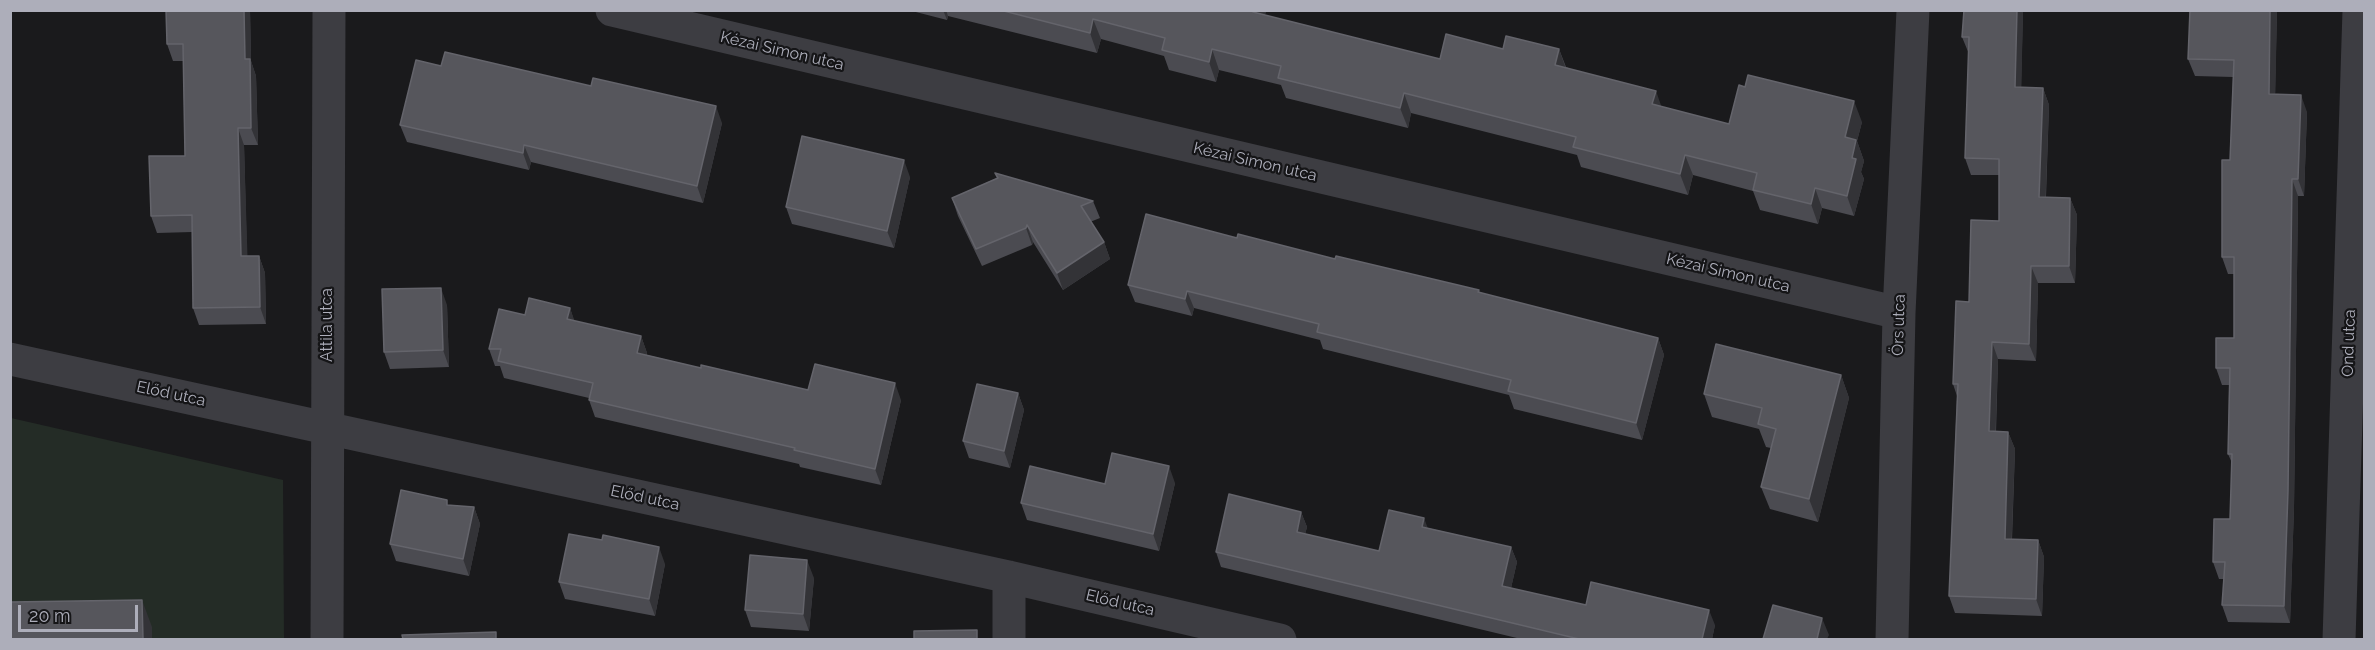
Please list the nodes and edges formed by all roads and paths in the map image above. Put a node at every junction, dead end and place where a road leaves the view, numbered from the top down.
1 (329, 10) edge
2 (612, 10) edge
3 (1913, 10) edge
4 (2359, 10) edge
5 (1899, 313) junction
6 (10, 359) edge
7 (326, 428) junction
8 (1009, 577) junction
9 (327, 639) edge
10 (1009, 639) edge
11 (1280, 639) edge
12 (1892, 639) edge
13 (2339, 639) edge

1 - 7 street, Attila utca
2 - 5 street, Kézai Simon utca
3 - 5 street, Örs utca
4 - 13 street, Ond utca
5 - 12 street, Örs utca
6 - 7 street, Előd utca
7 - 8 street, Előd utca
7 - 9 street, Attila utca
8 - 10 street
8 - 11 street, Előd utca

